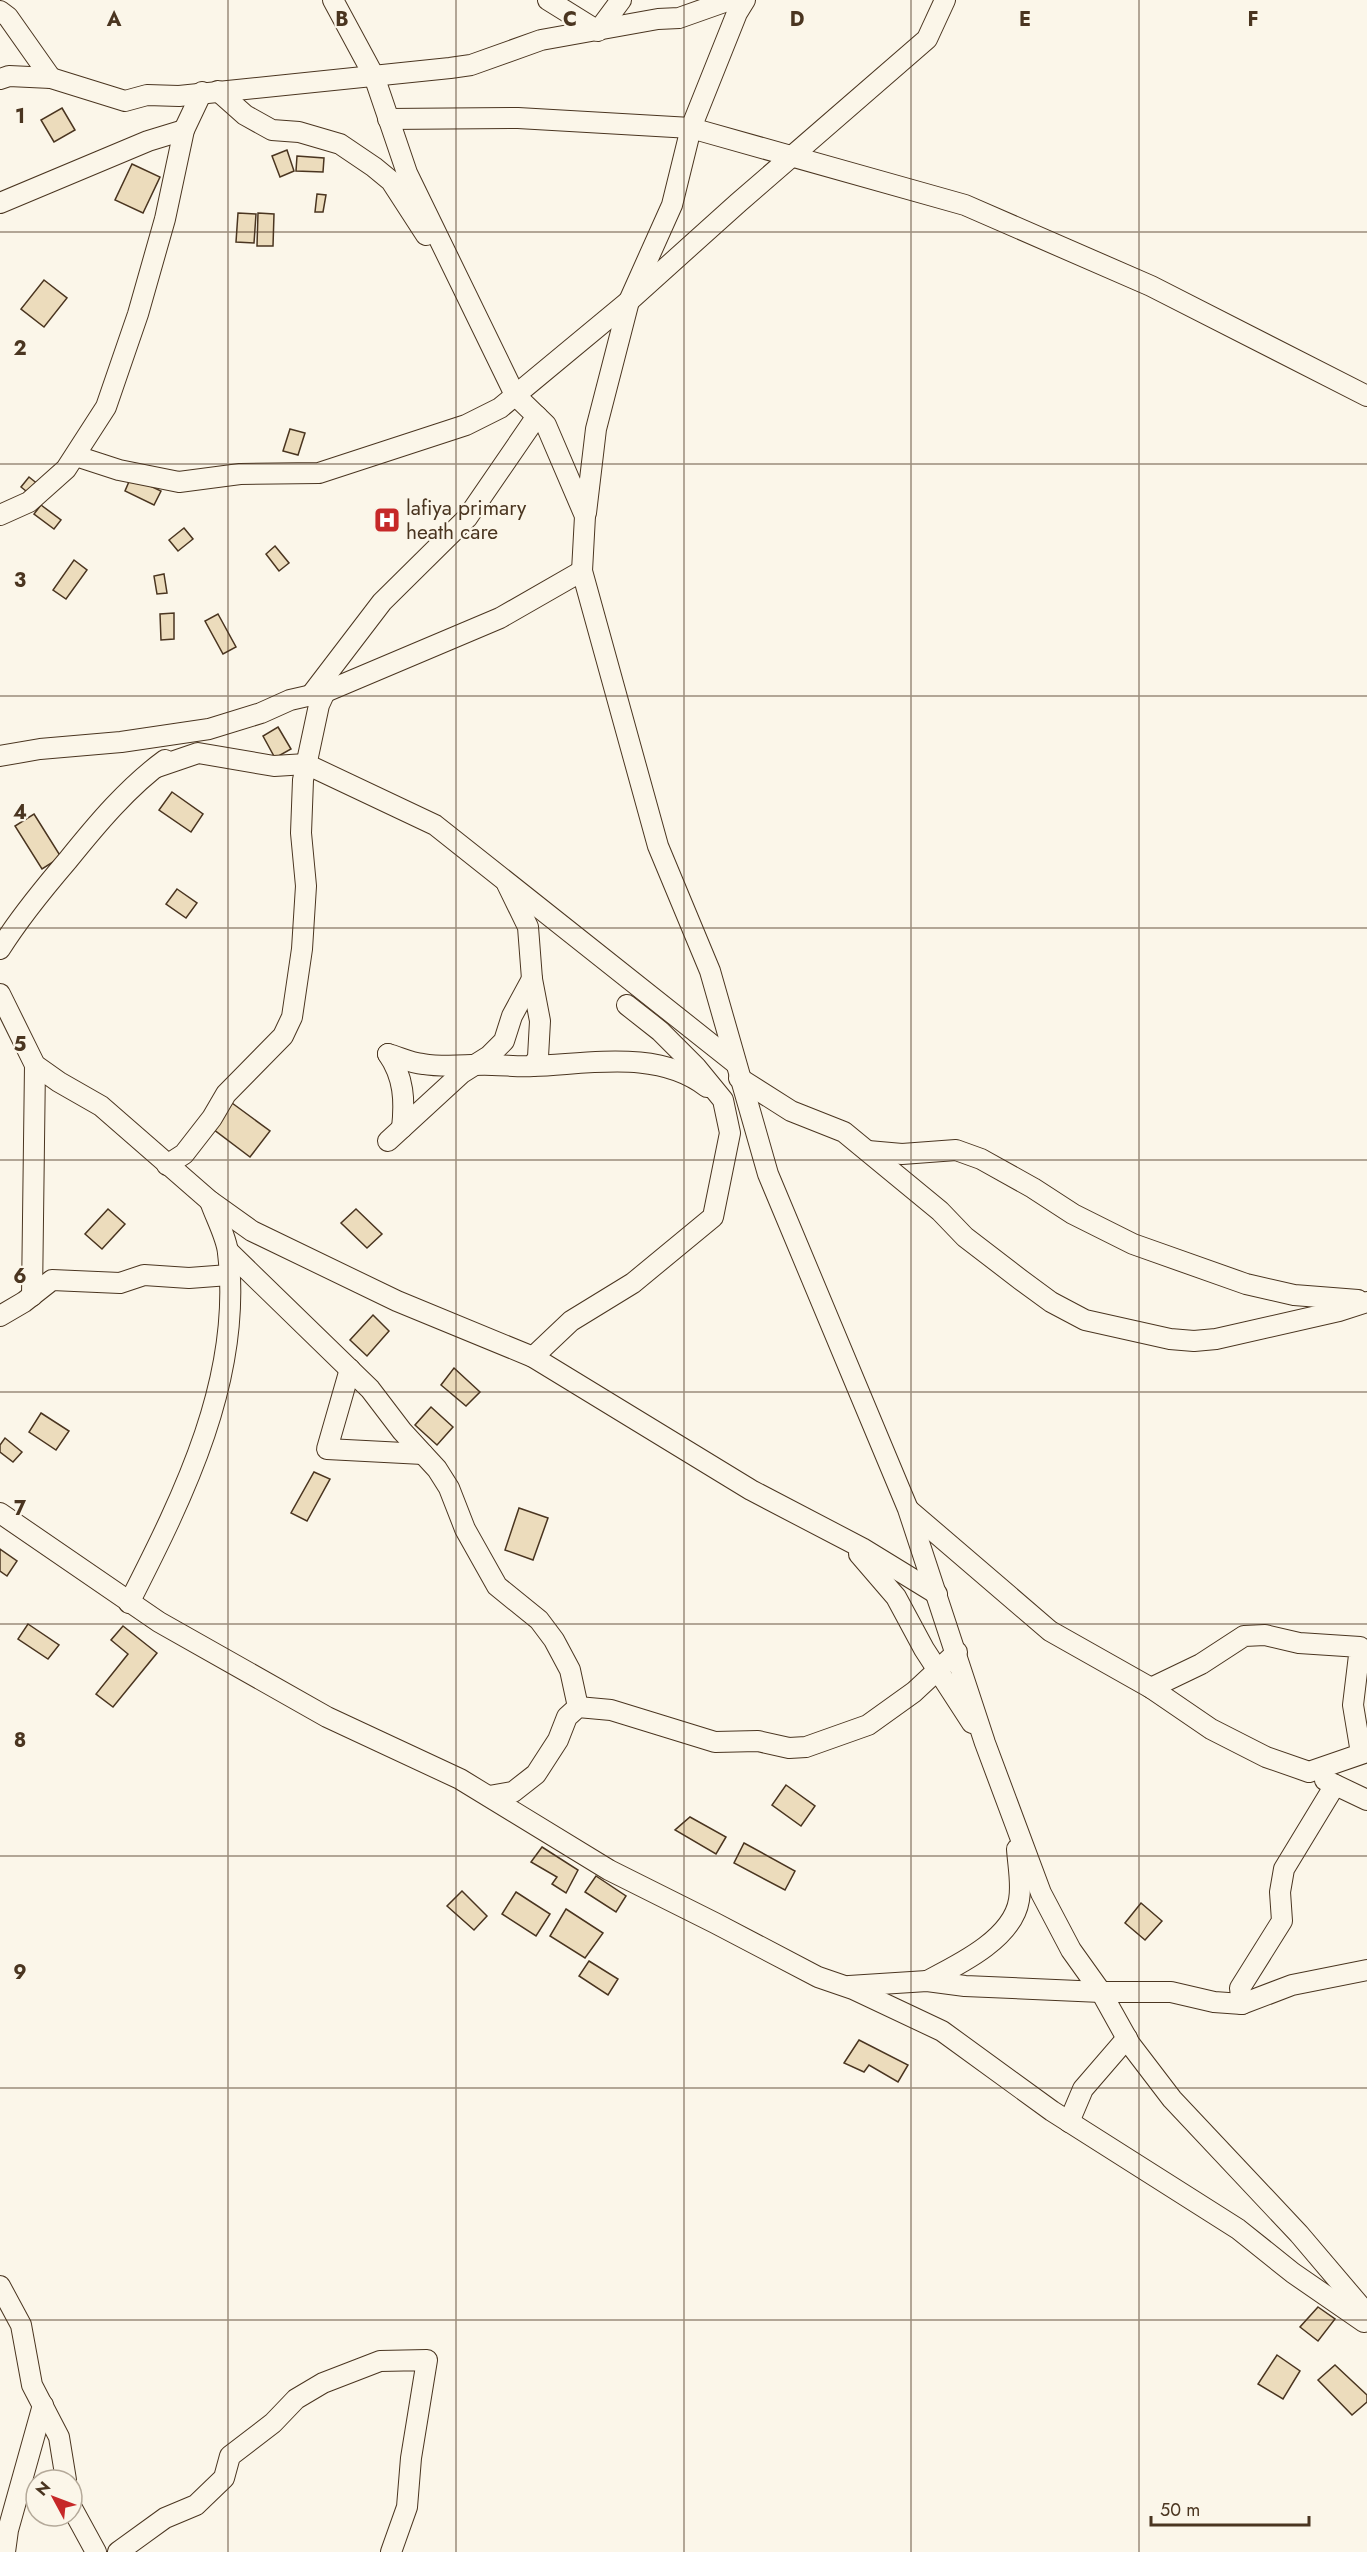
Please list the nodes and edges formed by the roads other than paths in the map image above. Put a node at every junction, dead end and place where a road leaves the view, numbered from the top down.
1 (333, 0) edge
2 (548, 0) edge
3 (621, 0) edge
4 (730, 0) edge
5 (745, 0) edge
6 (945, 0) edge
7 (0, 11) edge
8 (598, 31) junction
9 (374, 76) junction
10 (51, 78) junction
11 (0, 79) edge
12 (210, 92) junction
13 (388, 119) junction
14 (692, 128) junction
15 (184, 130) junction
16 (791, 157) junction
17 (0, 203) edge
18 (460, 280) junction
19 (629, 301) junction
20 (515, 395) junction
21 (1367, 396) edge
22 (537, 416) junction
23 (76, 456) junction
24 (0, 515) edge
25 (585, 516) junction
26 (582, 571) junction
27 (318, 694) junction
28 (209, 729) junction
29 (0, 756) edge
30 (306, 764) junction
31 (156, 767) junction
32 (504, 880) junction
33 (0, 949) edge
34 (532, 979) junction
35 (0, 994) edge
36 (627, 1005) dead end
37 (35, 1065) junction
38 (475, 1066) junction
39 (533, 1066) junction
40 (737, 1071) junction
41 (723, 1100) junction
42 (868, 1150) junction
43 (167, 1165) junction
44 (210, 1201) junction
45 (228, 1251) junction
46 (229, 1275) junction
47 (32, 1296) junction
48 (1367, 1301) edge
49 (0, 1316) edge
50 (534, 1358) junction
51 (350, 1369) junction
52 (423, 1454) junction
53 (908, 1509) junction
54 (0, 1514) edge
55 (834, 1533) junction
56 (937, 1594) junction
57 (129, 1603) junction
58 (957, 1652) junction
59 (938, 1672) junction
60 (1151, 1688) junction
61 (578, 1707) junction
62 (985, 1743) junction
63 (1364, 1753) edge
64 (1309, 1772) junction
65 (1335, 1785) junction
66 (489, 1796) junction
67 (1367, 1800) edge
68 (1016, 1831) junction
69 (1367, 1970) edge
70 (927, 1981) junction
71 (844, 1986) junction
72 (1101, 1992) junction
73 (1242, 2004) junction
74 (1127, 2038) junction
75 (1069, 2122) junction
76 (0, 2286) edge
77 (1363, 2305) edge
78 (1367, 2324) edge
79 (43, 2405) junction
80 (64, 2468) edge
81 (83, 2528) edge
82 (5, 2552) edge
83 (96, 2552) edge
84 (118, 2552) edge
85 (391, 2552) edge

1 - 9 street
2 - 8 street
3 - 8 street
4 - 8 street
5 - 14 street
6 - 16 street
7 - 10 street
8 - 9 street
9 - 12 street
9 - 13 street
10 - 11 street
10 - 12 street
12 - 15 street
12 - 18 street
13 - 14 street
13 - 18 street
14 - 16 street
14 - 19 street
15 - 17 street
15 - 23 street
16 - 19 street
16 - 21 street
18 - 20 street
19 - 20 street
19 - 25 street
20 - 22 street
20 - 23 street
22 - 25 street
22 - 27 street
23 - 24 street
25 - 26 street
26 - 27 street
26 - 40 street
27 - 28 street
27 - 30 street
28 - 29 street
28 - 31 street
30 - 31 street
30 - 32 street
30 - 43 street
31 - 33 street
32 - 34 street
32 - 40 street
34 - 38 street
34 - 39 street
35 - 37 street
36 - 41 street
37 - 43 street
37 - 47 street
38 - 38 street
38 - 39 street
39 - 41 street
40 - 42 street
40 - 53 street
41 - 50 street
42 - 48 street
42 - 48 street
43 - 44 street
44 - 45 street
44 - 50 street
45 - 46 street
45 - 51 street
46 - 47 street
46 - 57 street
47 - 49 street
50 - 55 street
51 - 52 street
51 - 52 street
52 - 61 street
53 - 56 street
53 - 60 street
54 - 57 street
55 - 56 street
55 - 59 street
56 - 58 street
57 - 66 street
58 - 59 street
58 - 62 street
59 - 61 street
59 - 62 street
60 - 63 street
60 - 64 street
61 - 66 street
62 - 68 street
63 - 64 street
64 - 65 street
65 - 67 street
65 - 73 street
66 - 71 street
68 - 70 street
68 - 72 street
69 - 73 street
70 - 71 street
70 - 72 street
71 - 75 street
72 - 73 street
72 - 74 street
74 - 75 street
74 - 77 street
75 - 78 street
76 - 79 street
79 - 80 street
79 - 82 street
81 - 83 street
84 - 85 street

